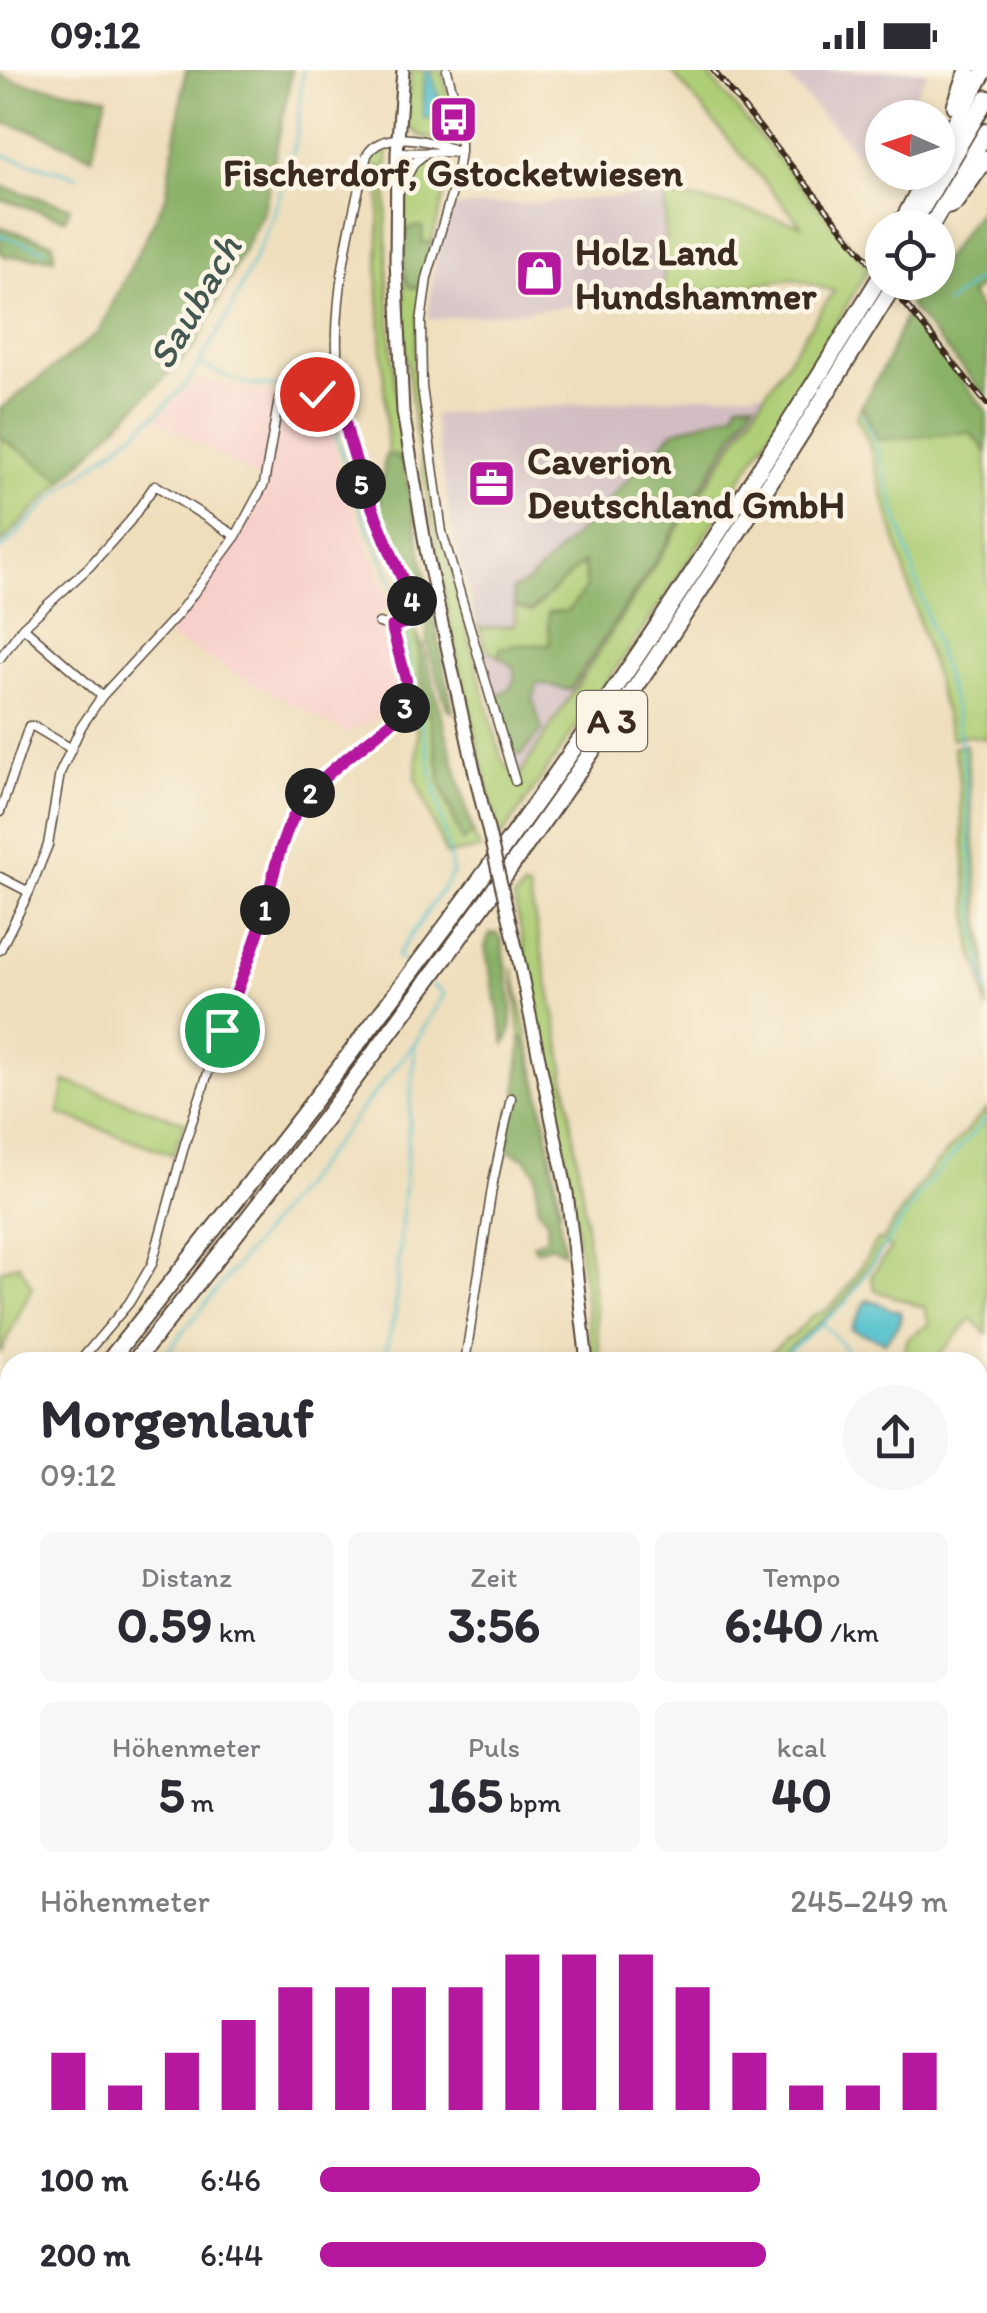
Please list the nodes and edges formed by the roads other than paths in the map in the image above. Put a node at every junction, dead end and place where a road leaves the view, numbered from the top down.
1 (403, 70) edge
2 (447, 70) edge
3 (968, 70) edge
4 (985, 70) edge
5 (987, 98) edge
6 (955, 103) edge
7 (955, 123) edge
8 (987, 131) edge
9 (398, 146) junction
10 (460, 152) junction
11 (425, 154) junction
12 (987, 158) edge
13 (396, 198) junction
14 (922, 210) edge
15 (940, 210) joint
16 (865, 289) edge
17 (866, 300) edge
18 (885, 300) edge
19 (852, 322) junction
20 (338, 391) junction
21 (236, 536) junction
22 (379, 623) dead end
23 (400, 624) junction
24 (23, 627) junction
25 (0, 658) edge
26 (102, 696) junction
27 (70, 748) junction
28 (515, 781) dead end
29 (0, 812) edge
30 (0, 877) edge
31 (29, 892) junction
32 (0, 950) edge
33 (511, 1098) dead end
34 (87, 1352) edge
35 (116, 1352) edge
36 (142, 1352) edge
37 (466, 1352) edge
38 (585, 1352) edge

1 - 9 main road
2 - 10 street
3 - 6 highway
4 - 7 highway
5 - 14 highway
8 - 15 highway
9 - 10 street
9 - 11 street
9 - 13 main road
9 - 20 street
10 - 11 street
10 - 28 street
11 - 13 street
12 - 15 highway
13 - 38 main road, bridge
16 - 19 highway, A 3
17 - 19 highway, A 3
18 - 36 highway, A 3
19 - 35 highway, A 3
20 - 21 street
20 - 23 street
21 - 24 street
21 - 26 street
22 - 23 street
23 - 34 street
24 - 25 street
24 - 26 street
26 - 27 street
27 - 29 street
27 - 31 street
30 - 31 street
31 - 32 street
33 - 37 street

